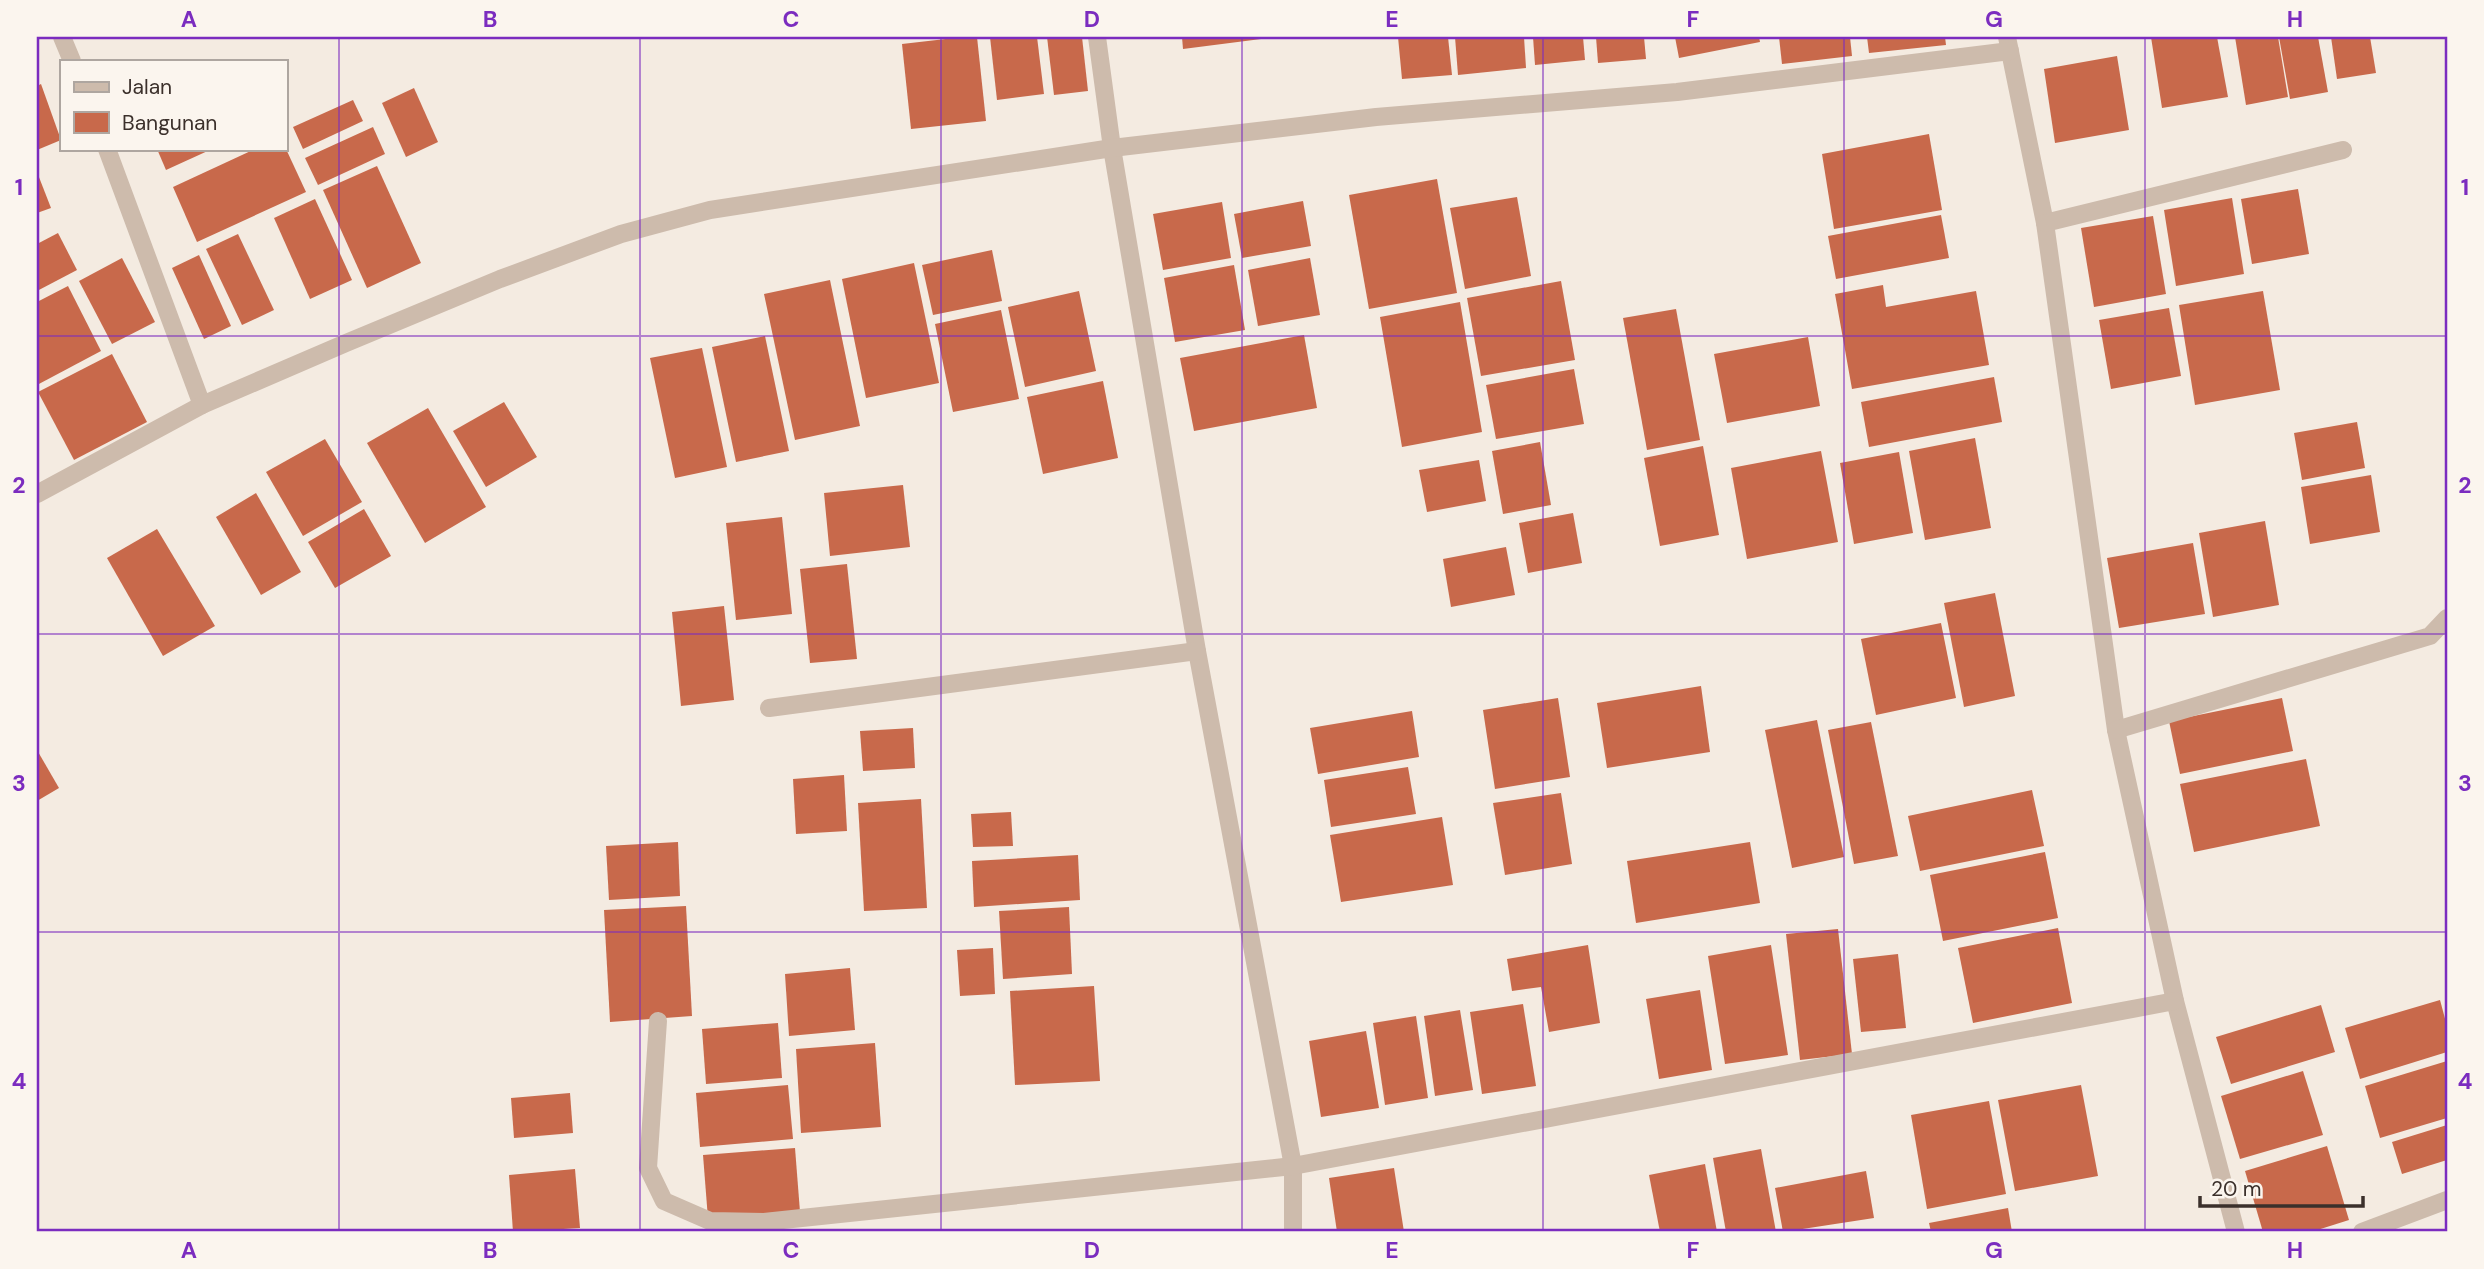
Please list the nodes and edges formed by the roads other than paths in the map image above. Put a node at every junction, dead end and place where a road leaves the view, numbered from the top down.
1 (62, 37) edge
2 (1097, 37) edge
3 (2008, 44) edge
4 (72, 60) edge
5 (1112, 148) junction
6 (107, 150) edge
7 (2343, 150) dead end
8 (2045, 223) junction
9 (202, 405) junction
10 (37, 494) edge
11 (2447, 618) edge
12 (1197, 651) junction
13 (769, 708) dead end
14 (2116, 730) junction
15 (2175, 1001) junction
16 (658, 1021) dead end
17 (1293, 1166) junction
18 (2447, 1200) edge
19 (1293, 1232) edge
20 (2236, 1232) edge
21 (2362, 1232) edge

1 - 4 street
2 - 5 street
3 - 5 street
3 - 8 street
5 - 9 street
5 - 12 street
6 - 9 street
7 - 8 street
8 - 14 street
9 - 10 street
11 - 14 street
12 - 13 street
12 - 17 street
14 - 15 street
15 - 17 street
15 - 20 street
16 - 17 street
17 - 19 street
18 - 21 street

